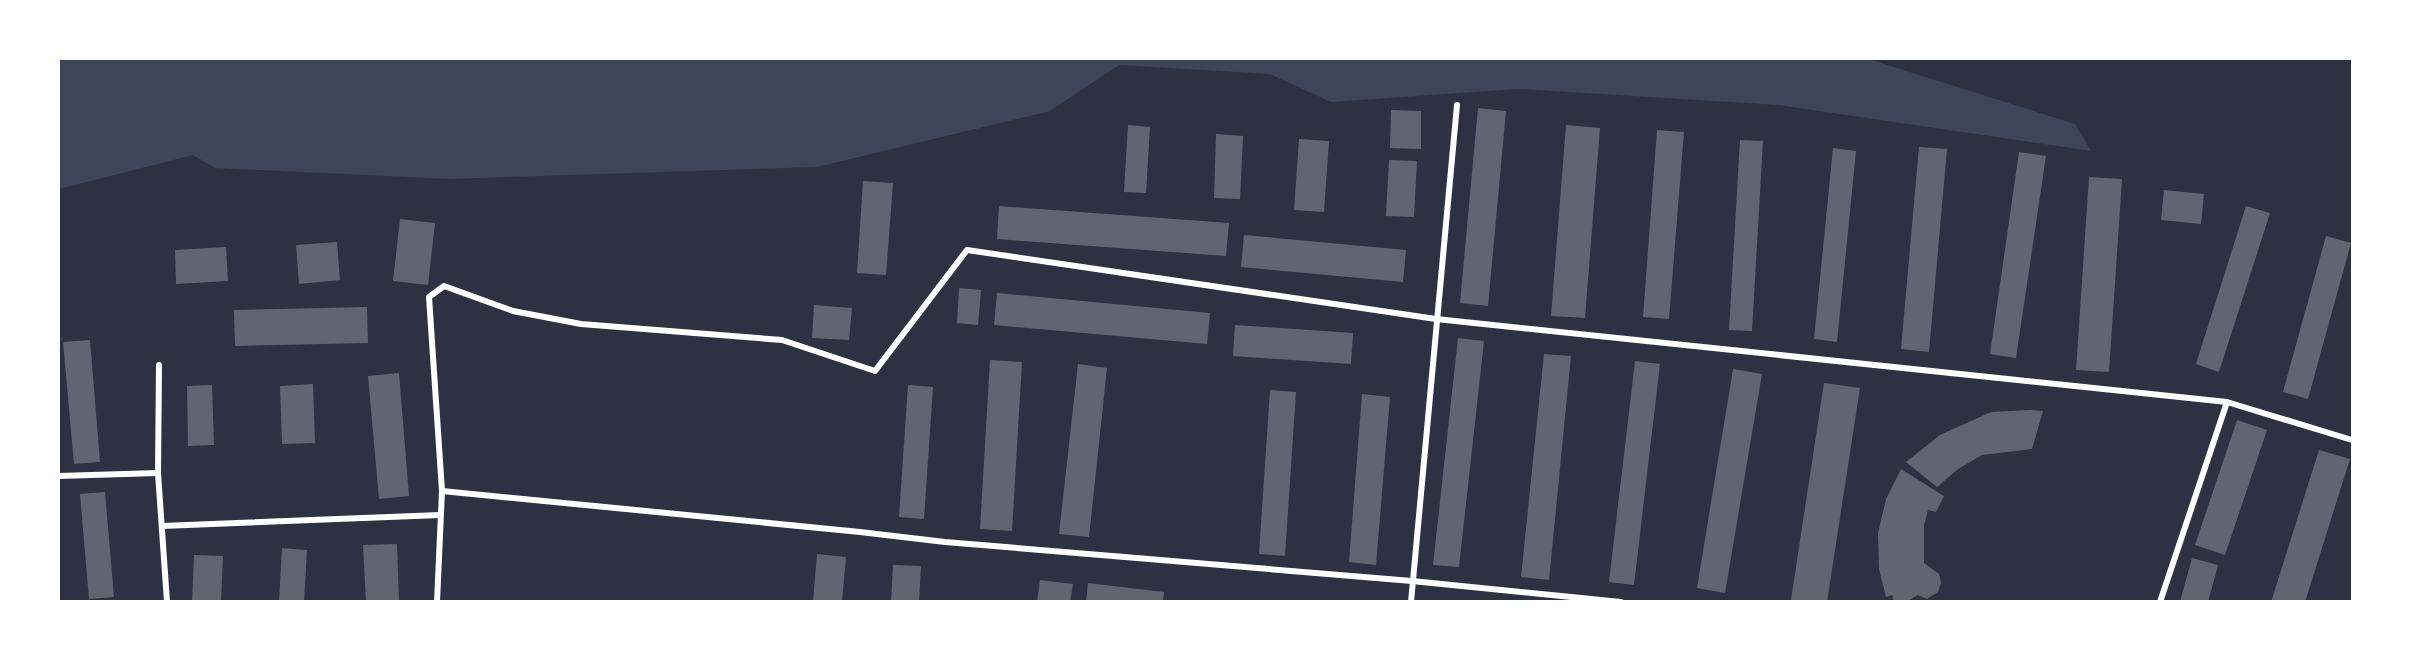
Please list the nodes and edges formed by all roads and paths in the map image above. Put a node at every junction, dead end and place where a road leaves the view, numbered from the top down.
1 (1457, 105) dead end
2 (1436, 319) junction
3 (159, 365) dead end
4 (2227, 402) junction
5 (2352, 440) edge
6 (158, 473) junction
7 (58, 476) edge
8 (442, 491) junction
9 (440, 515) junction
10 (162, 525) junction
11 (1412, 580) junction
12 (167, 602) edge
13 (437, 602) edge
14 (1411, 602) edge
15 (1621, 602) edge
16 (2160, 602) edge

1 - 2 street
2 - 4 street
2 - 8 street
2 - 11 street
3 - 6 street
4 - 5 street
4 - 16 street
6 - 7 street
6 - 10 street
8 - 9 street
8 - 11 street
9 - 10 street
9 - 13 street
10 - 12 street
11 - 14 street
11 - 15 street

